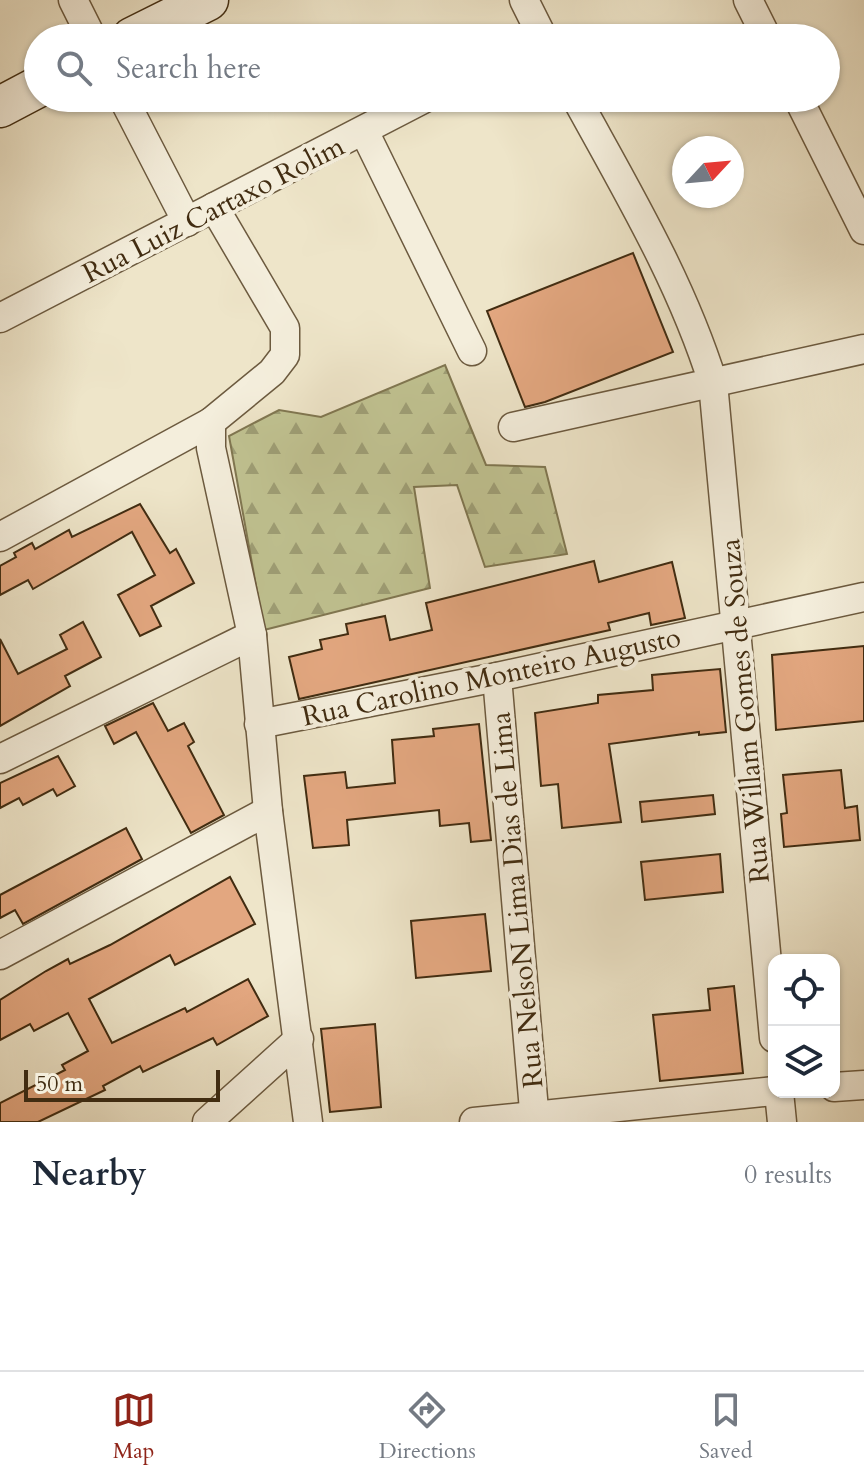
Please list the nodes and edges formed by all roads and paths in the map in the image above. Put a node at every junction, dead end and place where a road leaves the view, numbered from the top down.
1 (73, 0) edge
2 (208, 0) edge
3 (524, 0) edge
4 (748, 0) edge
5 (85, 24) edge
6 (160, 24) edge
7 (534, 24) edge
8 (760, 24) edge
9 (24, 94) edge
10 (0, 107) edge
11 (130, 112) edge
12 (399, 112) edge
13 (584, 112) edge
14 (805, 112) edge
15 (364, 131) junction
16 (214, 207) junction
17 (187, 222) junction
18 (864, 230) edge
19 (0, 318) edge
20 (864, 349) edge
21 (472, 351) dead end
22 (713, 383) junction
23 (211, 422) junction
24 (513, 427) dead end
25 (0, 537) edge
26 (864, 597) edge
27 (737, 626) junction
28 (252, 635) junction
29 (497, 677) junction
30 (259, 724) junction
31 (0, 759) edge
32 (268, 811) junction
33 (0, 955) edge
34 (773, 1026) edge
35 (299, 1039) junction
36 (864, 1085) edge
37 (840, 1087) edge
38 (768, 1093) edge
39 (777, 1098) edge
40 (535, 1119) edge
41 (207, 1122) edge
42 (308, 1122) edge
43 (474, 1122) edge
44 (782, 1122) edge

1 - 5 street
2 - 6 street
3 - 7 street
4 - 8 street
9 - 10 street
11 - 17 street
12 - 15 street, Rua Luiz Cartaxo Rolim
13 - 22 street, Rua Willam Gomes de Souza
14 - 18 street
15 - 16 street, Rua Luiz Cartaxo Rolim
15 - 21 street
16 - 17 street, Rua Luiz Cartaxo Rolim
16 - 23 street
17 - 19 street, Rua Luiz Cartaxo Rolim
20 - 22 street
22 - 24 street
22 - 27 street, Rua Willam Gomes de Souza
23 - 25 street
23 - 28 street
26 - 27 street, Rua Carolino Monteiro Augusto
27 - 29 street, Rua Carolino Monteiro Augusto
27 - 34 street, Rua Willam Gomes de Souza
28 - 30 street
28 - 31 street
29 - 30 street, Rua Carolino Monteiro Augusto
29 - 40 street, Rua NelsoN Lima Dias de Lima
30 - 32 street
32 - 33 street
32 - 35 street
35 - 41 street
35 - 42 street
36 - 37 street
38 - 40 street
39 - 44 street
40 - 43 street

